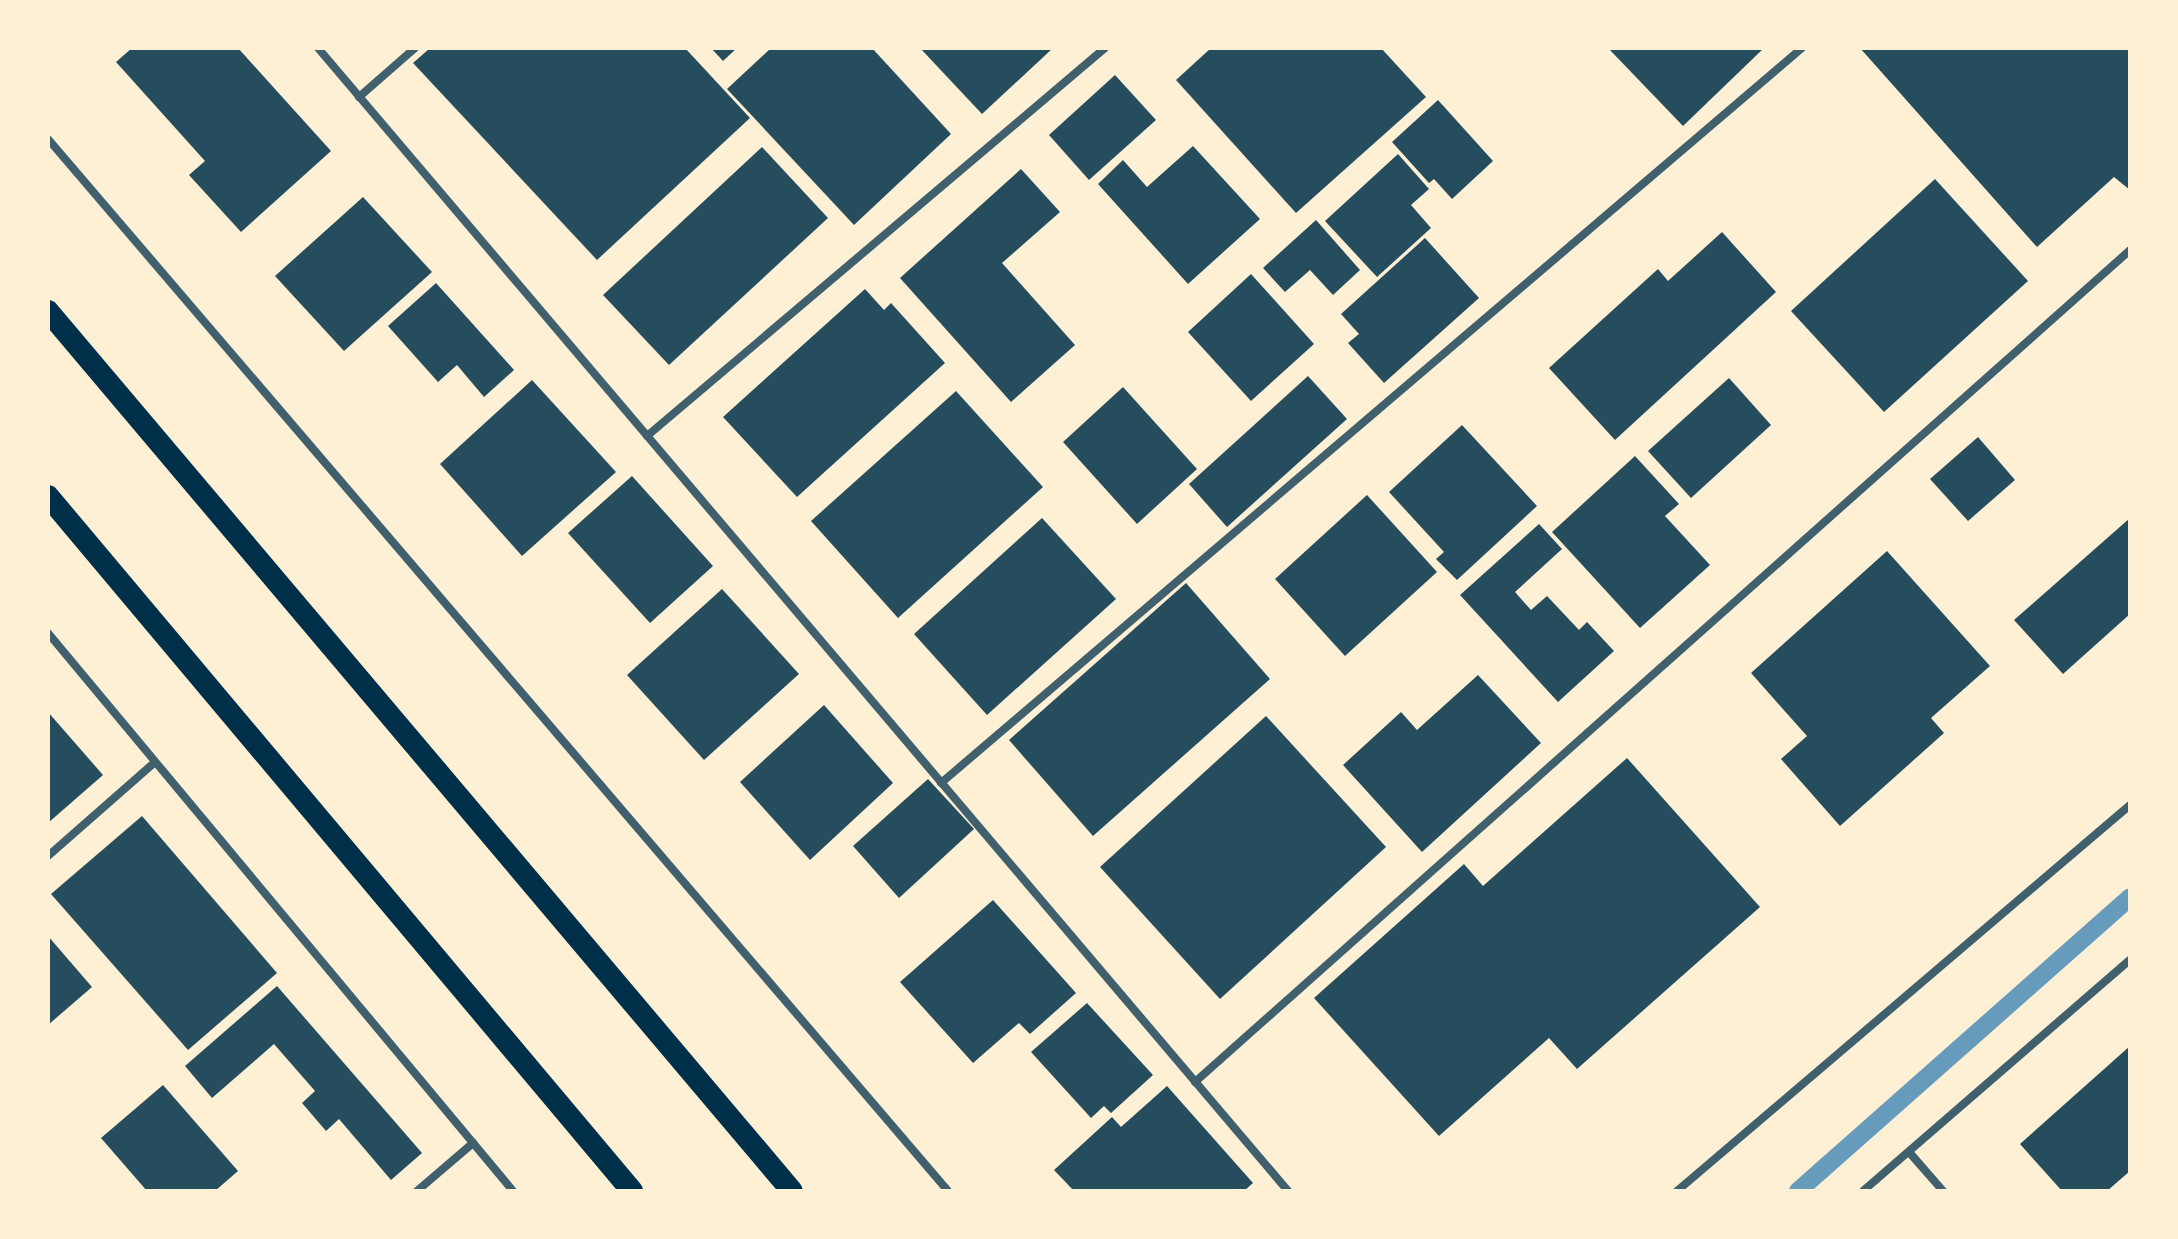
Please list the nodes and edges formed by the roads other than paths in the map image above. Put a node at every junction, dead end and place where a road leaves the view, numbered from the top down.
1 (318, 48) edge
2 (415, 48) edge
3 (1105, 48) edge
4 (1802, 48) edge
5 (359, 97) junction
6 (48, 139) edge
7 (2130, 250) edge
8 (48, 311) edge
9 (647, 436) junction
10 (48, 496) edge
11 (48, 633) edge
12 (154, 763) junction
13 (941, 783) junction
14 (2130, 805) edge
15 (48, 856) edge
16 (2130, 960) edge
17 (1195, 1082) junction
18 (473, 1143) junction
19 (1909, 1152) junction
20 (417, 1191) edge
21 (513, 1191) edge
22 (632, 1191) edge
23 (792, 1191) edge
24 (948, 1191) edge
25 (1288, 1191) edge
26 (1677, 1191) edge
27 (1863, 1191) edge
28 (1943, 1191) edge

1 - 5 street
2 - 5 street
3 - 9 street
4 - 13 street
5 - 9 street
6 - 24 street
7 - 17 street
8 - 23 highway
9 - 13 street
10 - 22 highway
11 - 12 street
12 - 15 street
12 - 18 street
13 - 17 street
14 - 26 street
16 - 19 street
17 - 25 street
18 - 20 street
18 - 21 street
19 - 27 street
19 - 28 street

